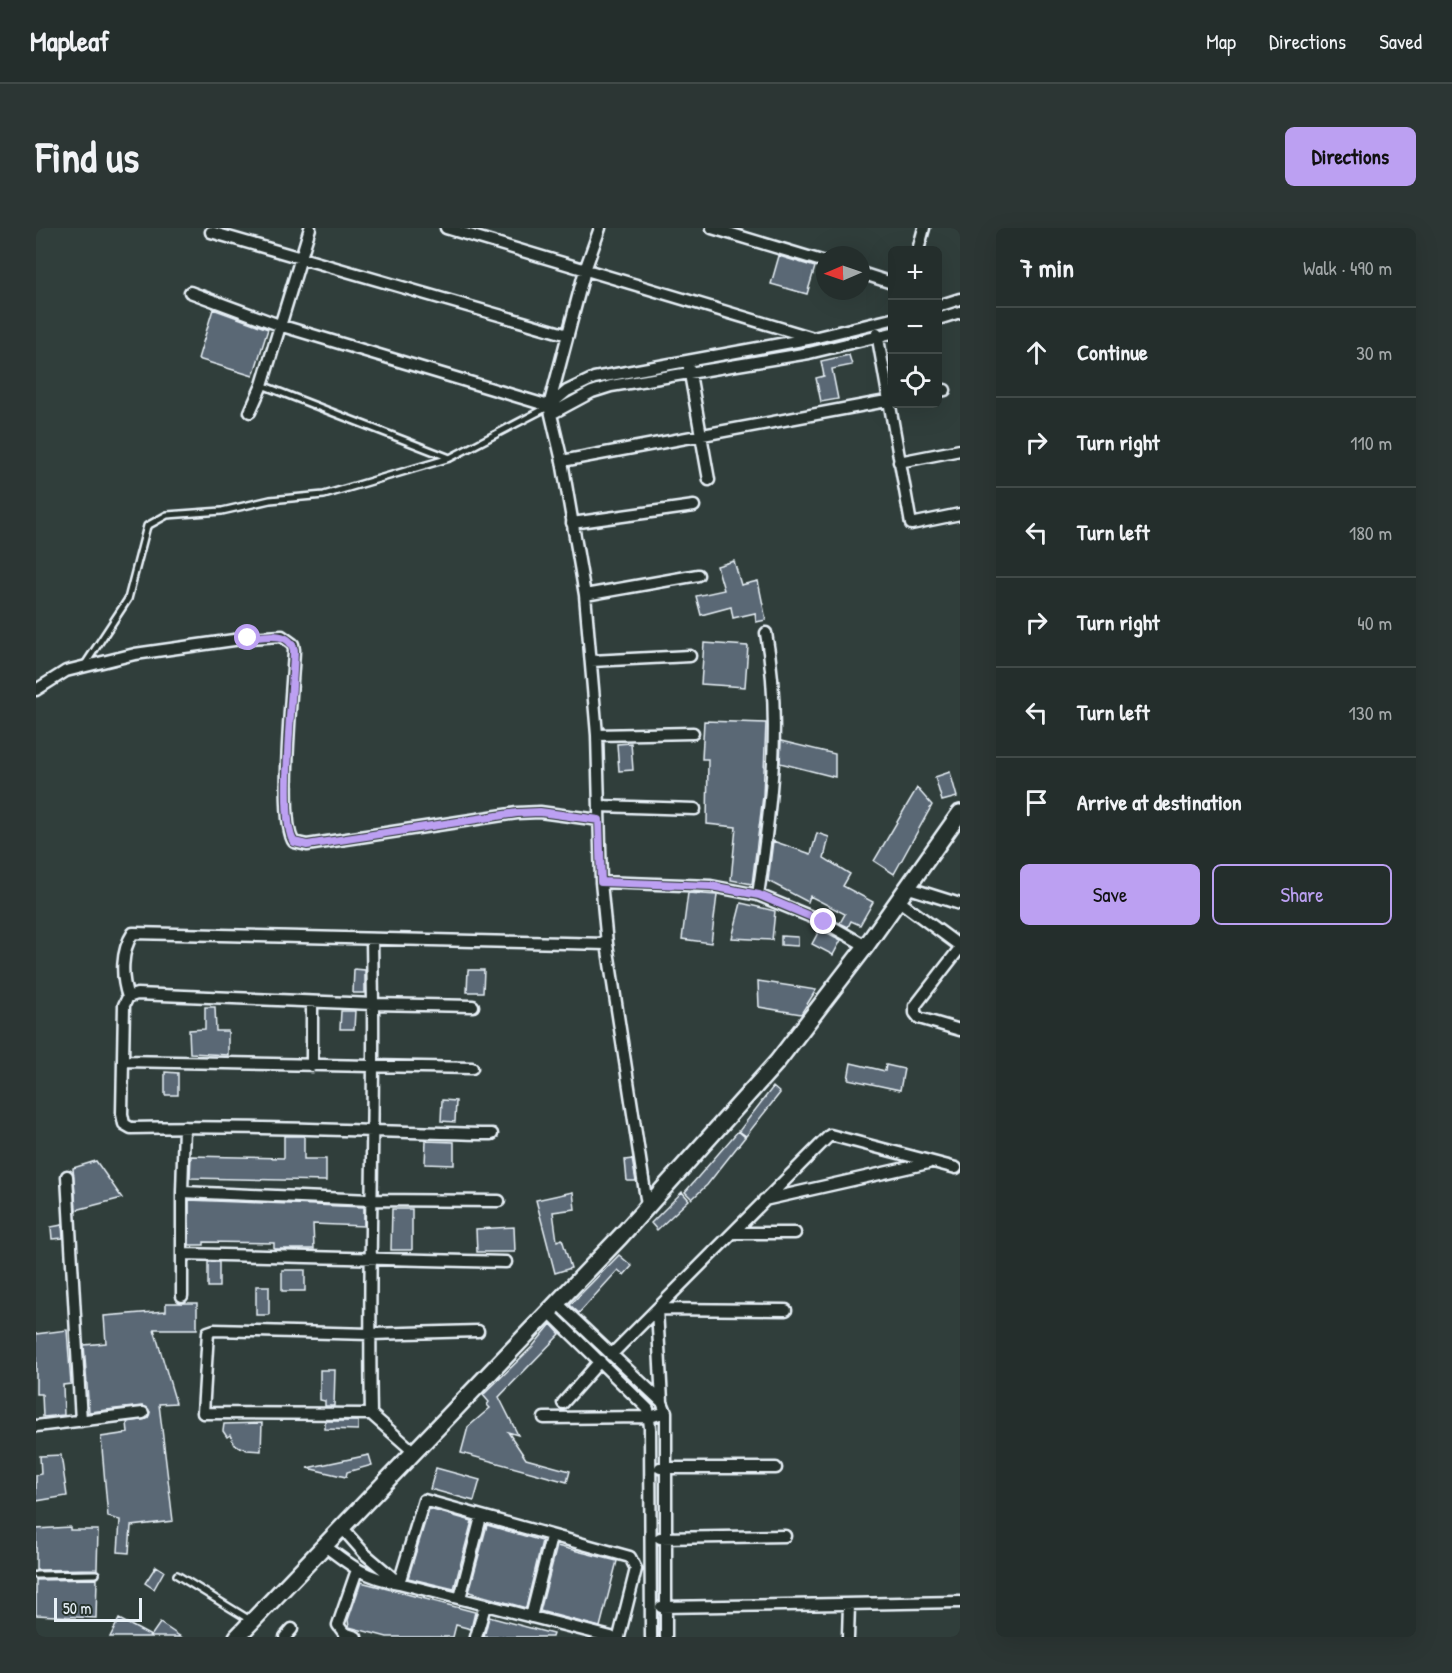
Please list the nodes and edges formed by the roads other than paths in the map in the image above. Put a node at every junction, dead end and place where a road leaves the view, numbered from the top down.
1 (310, 228) edge
2 (446, 228) edge
3 (600, 228) edge
4 (712, 228) edge
5 (924, 228) edge
6 (461, 230) edge
7 (211, 232) dead end
8 (919, 246) edge
9 (301, 259) junction
10 (816, 259) edge
11 (585, 270) junction
12 (870, 276) edge
13 (888, 282) edge
14 (190, 292) dead end
15 (960, 299) edge
16 (942, 305) edge
17 (960, 312) edge
18 (942, 319) edge
19 (888, 320) edge
20 (875, 323) junction
21 (279, 325) junction
22 (568, 334) junction
23 (888, 334) edge
24 (877, 337) junction
25 (813, 338) junction
26 (687, 359) junction
27 (690, 373) junction
28 (262, 385) junction
29 (888, 391) edge
30 (888, 401) edge
31 (891, 408) edge
32 (550, 410) junction
33 (250, 412) dead end
34 (702, 437) junction
35 (960, 450) edge
36 (450, 458) junction
37 (562, 461) junction
38 (899, 462) junction
39 (709, 480) dead end
40 (694, 506) dead end
41 (960, 514) edge
42 (572, 523) junction
43 (699, 575) dead end
44 (585, 595) junction
45 (766, 633) dead end
46 (690, 656) dead end
47 (591, 661) junction
48 (84, 666) junction
49 (37, 688) edge
50 (693, 733) dead end
51 (597, 735) junction
52 (599, 806) junction
53 (695, 808) dead end
54 (960, 813) edge
55 (599, 820) junction
56 (601, 882) junction
57 (909, 888) junction
58 (759, 895) junction
59 (899, 901) junction
60 (960, 904) edge
61 (372, 939) junction
62 (607, 944) junction
63 (866, 946) junction
64 (960, 947) edge
65 (128, 997) junction
66 (312, 1002) junction
67 (373, 1004) junction
68 (473, 1006) dead end
69 (960, 1030) edge
70 (123, 1061) junction
71 (312, 1066) junction
72 (374, 1067) junction
73 (472, 1068) dead end
74 (184, 1126) junction
75 (372, 1132) junction
76 (492, 1134) dead end
77 (931, 1162) junction
78 (956, 1168) dead end
79 (67, 1176) dead end
80 (182, 1192) junction
81 (371, 1200) junction
82 (764, 1200) junction
83 (499, 1201) dead end
84 (647, 1205) junction
85 (733, 1233) junction
86 (795, 1233) dead end
87 (183, 1254) junction
88 (370, 1258) junction
89 (506, 1262) dead end
90 (182, 1296) dead end
91 (553, 1307) junction
92 (657, 1310) junction
93 (786, 1310) dead end
94 (478, 1332) dead end
95 (370, 1334) junction
96 (611, 1355) junction
97 (600, 1361) junction
98 (619, 1363) junction
99 (611, 1372) junction
100 (563, 1403) dead end
101 (664, 1408) junction
102 (143, 1413) dead end
103 (371, 1414) junction
104 (650, 1417) junction
105 (544, 1418) dead end
106 (81, 1421) junction
107 (36, 1425) edge
108 (414, 1452) junction
109 (651, 1468) junction
110 (666, 1468) junction
111 (776, 1468) dead end
112 (481, 1517) junction
113 (342, 1528) junction
114 (785, 1536) dead end
115 (551, 1537) junction
116 (666, 1537) junction
117 (651, 1538) junction
118 (325, 1546) junction
119 (357, 1570) junction
120 (96, 1574) dead end
121 (36, 1575) edge
122 (177, 1575) dead end
123 (399, 1583) junction
124 (459, 1598) junction
125 (960, 1602) edge
126 (849, 1604) junction
127 (485, 1606) junction
128 (651, 1607) junction
129 (666, 1607) junction
130 (531, 1617) junction
131 (252, 1621) junction
132 (237, 1637) edge
133 (356, 1637) edge
134 (476, 1637) edge
135 (611, 1637) edge
136 (619, 1637) edge
137 (651, 1637) edge
138 (666, 1637) edge
139 (848, 1637) edge

1 - 9 street
2 - 6 street
3 - 11 street
4 - 10 street
5 - 8 street
6 - 11 street
7 - 9 street
9 - 21 street
9 - 22 street
11 - 22 street
11 - 25 street
12 - 13 street
14 - 21 street
15 - 16 street
17 - 18 street
19 - 20 street
20 - 24 street
20 - 25 street
21 - 28 street
21 - 32 street
22 - 32 street
23 - 24 street
24 - 27 street
24 - 29 street
25 - 26 street
26 - 27 street
26 - 32 street
27 - 32 street
27 - 34 street
28 - 33 street
28 - 36 lane
30 - 34 street
31 - 38 street
32 - 36 lane
32 - 37 street
34 - 37 street
34 - 39 street
35 - 38 street
36 - 48 lane
37 - 42 street
38 - 41 street
40 - 42 street
42 - 44 street
43 - 44 street
44 - 47 street
45 - 58 street
46 - 47 street
47 - 51 street
48 - 49 street
48 - 55 street
50 - 51 street
51 - 52 street
52 - 53 street
52 - 55 street
54 - 57 main road
55 - 56 street
56 - 58 street
56 - 62 street
57 - 59 main road
57 - 60 street
58 - 63 street
59 - 63 main road
59 - 64 street
61 - 62 street
61 - 65 street
61 - 67 street
62 - 84 street
63 - 84 main road
64 - 69 street
65 - 66 street
65 - 70 street
66 - 67 street
66 - 71 street
67 - 68 street
67 - 72 street
70 - 71 street
70 - 74 street
71 - 72 street
72 - 73 street
72 - 75 street
74 - 75 street
74 - 80 street
75 - 76 street
75 - 81 street
77 - 78 street
77 - 82 street
77 - 82 street
79 - 106 street
80 - 81 street
80 - 87 street
81 - 83 street
81 - 88 street
82 - 85 street
84 - 91 main road
85 - 86 street
85 - 92 street
87 - 88 street
87 - 90 street
88 - 89 street
88 - 95 street
91 - 96 street
91 - 97 street
91 - 108 main road
92 - 93 street
92 - 96 street
92 - 101 street
94 - 95 street
95 - 103 street
95 - 103 street
96 - 98 street
97 - 99 street
97 - 100 street
98 - 99 street
98 - 101 street
99 - 104 street
101 - 104 street
101 - 110 street
102 - 106 street
103 - 108 street
104 - 105 street
104 - 109 street
106 - 107 street
108 - 113 main road
109 - 110 street
109 - 117 street
110 - 111 street
110 - 116 street
112 - 115 street
112 - 123 street
112 - 124 street
113 - 118 main road
113 - 123 street
114 - 116 street
115 - 130 street
115 - 136 street
116 - 117 street
116 - 129 street
117 - 128 street
118 - 119 street
118 - 131 main road
119 - 123 street
119 - 133 street
120 - 121 lane
122 - 131 lane
123 - 124 street
124 - 127 street
125 - 126 street
126 - 129 street
126 - 139 street
127 - 130 street
127 - 134 street
128 - 129 street
128 - 137 street
129 - 138 street
130 - 135 street
131 - 132 main road

